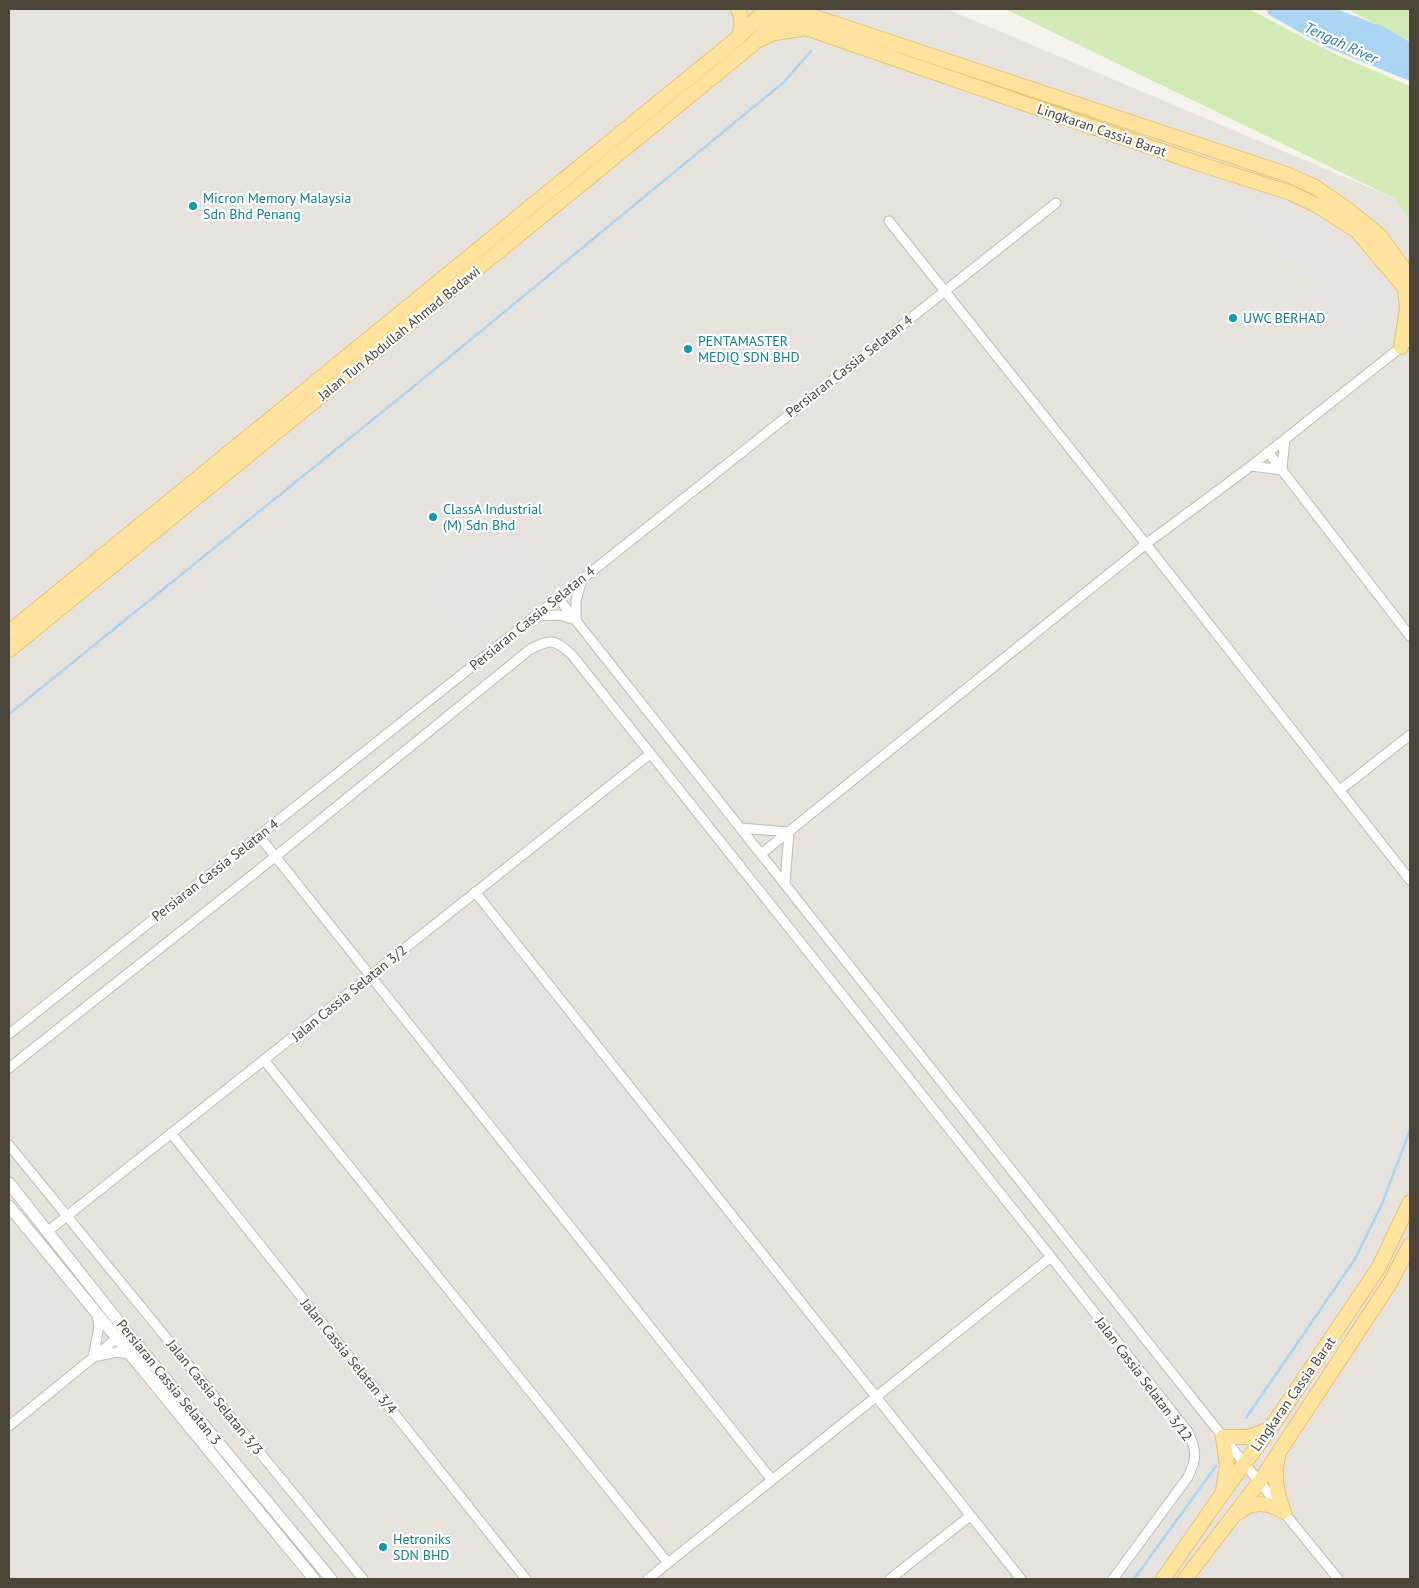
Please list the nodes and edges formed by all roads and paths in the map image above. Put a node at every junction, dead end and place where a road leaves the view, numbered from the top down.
1 (738, 9) edge
2 (791, 9) edge
3 (768, 11) edge
4 (806, 28) junction
5 (739, 36) junction
6 (754, 42) junction
7 (1056, 203) dead end
8 (515, 219) junction
9 (889, 221) dead end
10 (522, 233) junction
11 (1408, 287) edge
12 (944, 291) junction
13 (1404, 348) edge
14 (1285, 439) junction
15 (1268, 452) junction
16 (1251, 466) junction
17 (1282, 469) junction
18 (1146, 544) junction
19 (582, 579) junction
20 (558, 598) junction
21 (535, 616) junction
22 (576, 620) junction
23 (9, 632) edge
24 (1410, 636) edge
25 (9, 650) edge
26 (1410, 735) edge
27 (650, 754) junction
28 (1340, 790) junction
29 (741, 828) junction
30 (789, 832) junction
31 (259, 836) junction
32 (761, 854) junction
33 (276, 856) junction
34 (1410, 880) edge
35 (785, 883) junction
36 (475, 892) junction
37 (370, 975) junction
38 (9, 1034) edge
39 (264, 1060) junction
40 (9, 1068) edge
41 (171, 1133) junction
42 (9, 1145) edge
43 (9, 1183) edge
44 (1410, 1202) edge
45 (9, 1206) edge
46 (67, 1216) junction
47 (48, 1231) junction
48 (1410, 1246) edge
49 (1051, 1257) junction
50 (98, 1315) junction
51 (126, 1331) junction
52 (116, 1338) junction
53 (130, 1354) junction
54 (93, 1358) junction
55 (876, 1397) junction
56 (9, 1426) edge
57 (1270, 1430) junction
58 (1223, 1436) junction
59 (1280, 1451) junction
60 (1245, 1463) junction
61 (772, 1480) junction
62 (1260, 1481) junction
63 (1222, 1494) junction
64 (1284, 1512) junction
65 (1235, 1515) junction
66 (970, 1516) junction
67 (668, 1563) junction
68 (314, 1579) edge
69 (331, 1579) edge
70 (363, 1579) edge
71 (526, 1579) edge
72 (648, 1579) edge
73 (890, 1579) edge
74 (1021, 1579) edge
75 (1113, 1579) edge
76 (1163, 1579) edge
77 (1185, 1579) edge
78 (1338, 1579) edge

1 - 5 main road
2 - 11 main road, Lingkaran Cassia Barat
3 - 4 main road, Lingkaran Cassia Barat
3 - 5 main road, Jalan Tun Abdullah Ahmad Badawi
3 - 6 main road, Jalan Tun Abdullah Ahmad Badawi
4 - 6 main road
4 - 11 main road, Lingkaran Cassia Barat
5 - 8 main road, Jalan Tun Abdullah Ahmad Badawi
6 - 10 main road, Jalan Tun Abdullah Ahmad Badawi
7 - 12 street, Persiaran Cassia Selatan 4
8 - 10 main road
8 - 23 main road, Jalan Tun Abdullah Ahmad Badawi
9 - 12 street
10 - 25 main road, Jalan Tun Abdullah Ahmad Badawi
11 - 13 main road
12 - 18 street
12 - 19 street, Persiaran Cassia Selatan 4
13 - 14 street
14 - 15 street
14 - 17 street
15 - 16 street
15 - 17 street
16 - 17 street
16 - 18 street
17 - 24 street
18 - 28 street
18 - 30 street
19 - 20 street, Persiaran Cassia Selatan 4
19 - 22 street
20 - 21 street, Persiaran Cassia Selatan 4
20 - 22 street
21 - 22 street
21 - 31 street, Persiaran Cassia Selatan 4
22 - 29 street
26 - 28 street
27 - 33 street
27 - 36 street, Jalan Cassia Selatan 3/2
27 - 49 street
28 - 34 street
29 - 30 street
29 - 32 street
30 - 32 street
30 - 35 street
31 - 33 street
31 - 38 street, Persiaran Cassia Selatan 4
32 - 35 street
33 - 37 street
33 - 40 street
35 - 58 street
36 - 37 street, Jalan Cassia Selatan 3/2
36 - 55 street
37 - 39 street, Jalan Cassia Selatan 3/2
37 - 61 street
39 - 41 street, Jalan Cassia Selatan 3/2
39 - 67 street
41 - 46 street, Jalan Cassia Selatan 3/2
41 - 71 street, Jalan Cassia Selatan 3/4
42 - 46 street, Jalan Cassia Selatan 3/3
43 - 47 street, Persiaran Cassia Selatan 3
44 - 57 main road, Lingkaran Cassia Barat
45 - 50 street, Persiaran Cassia Selatan 3
46 - 47 street, Jalan Cassia Selatan 3/2
46 - 70 street, Jalan Cassia Selatan 3/3
47 - 51 street, Persiaran Cassia Selatan 3
48 - 59 main road, Lingkaran Cassia Barat
49 - 55 street
49 - 75 street, Jalan Cassia Selatan 3/12
50 - 52 street, Persiaran Cassia Selatan 3
50 - 54 street
51 - 52 street
51 - 69 street, Persiaran Cassia Selatan 3
52 - 53 street, Persiaran Cassia Selatan 3
52 - 54 street
53 - 54 street
53 - 68 street, Persiaran Cassia Selatan 3
54 - 56 street
55 - 61 street
55 - 66 street
57 - 58 main road
57 - 60 main road, Lingkaran Cassia Barat
58 - 60 street
58 - 63 main road
59 - 62 main road, Lingkaran Cassia Barat
59 - 64 main road
60 - 62 street
60 - 63 main road, Lingkaran Cassia Barat
61 - 67 street
62 - 64 street
62 - 65 main road, Lingkaran Cassia Barat
63 - 76 main road, Lingkaran Cassia Barat
64 - 65 main road
64 - 78 street
65 - 77 main road, Lingkaran Cassia Barat
66 - 73 street
66 - 74 street
67 - 72 street

